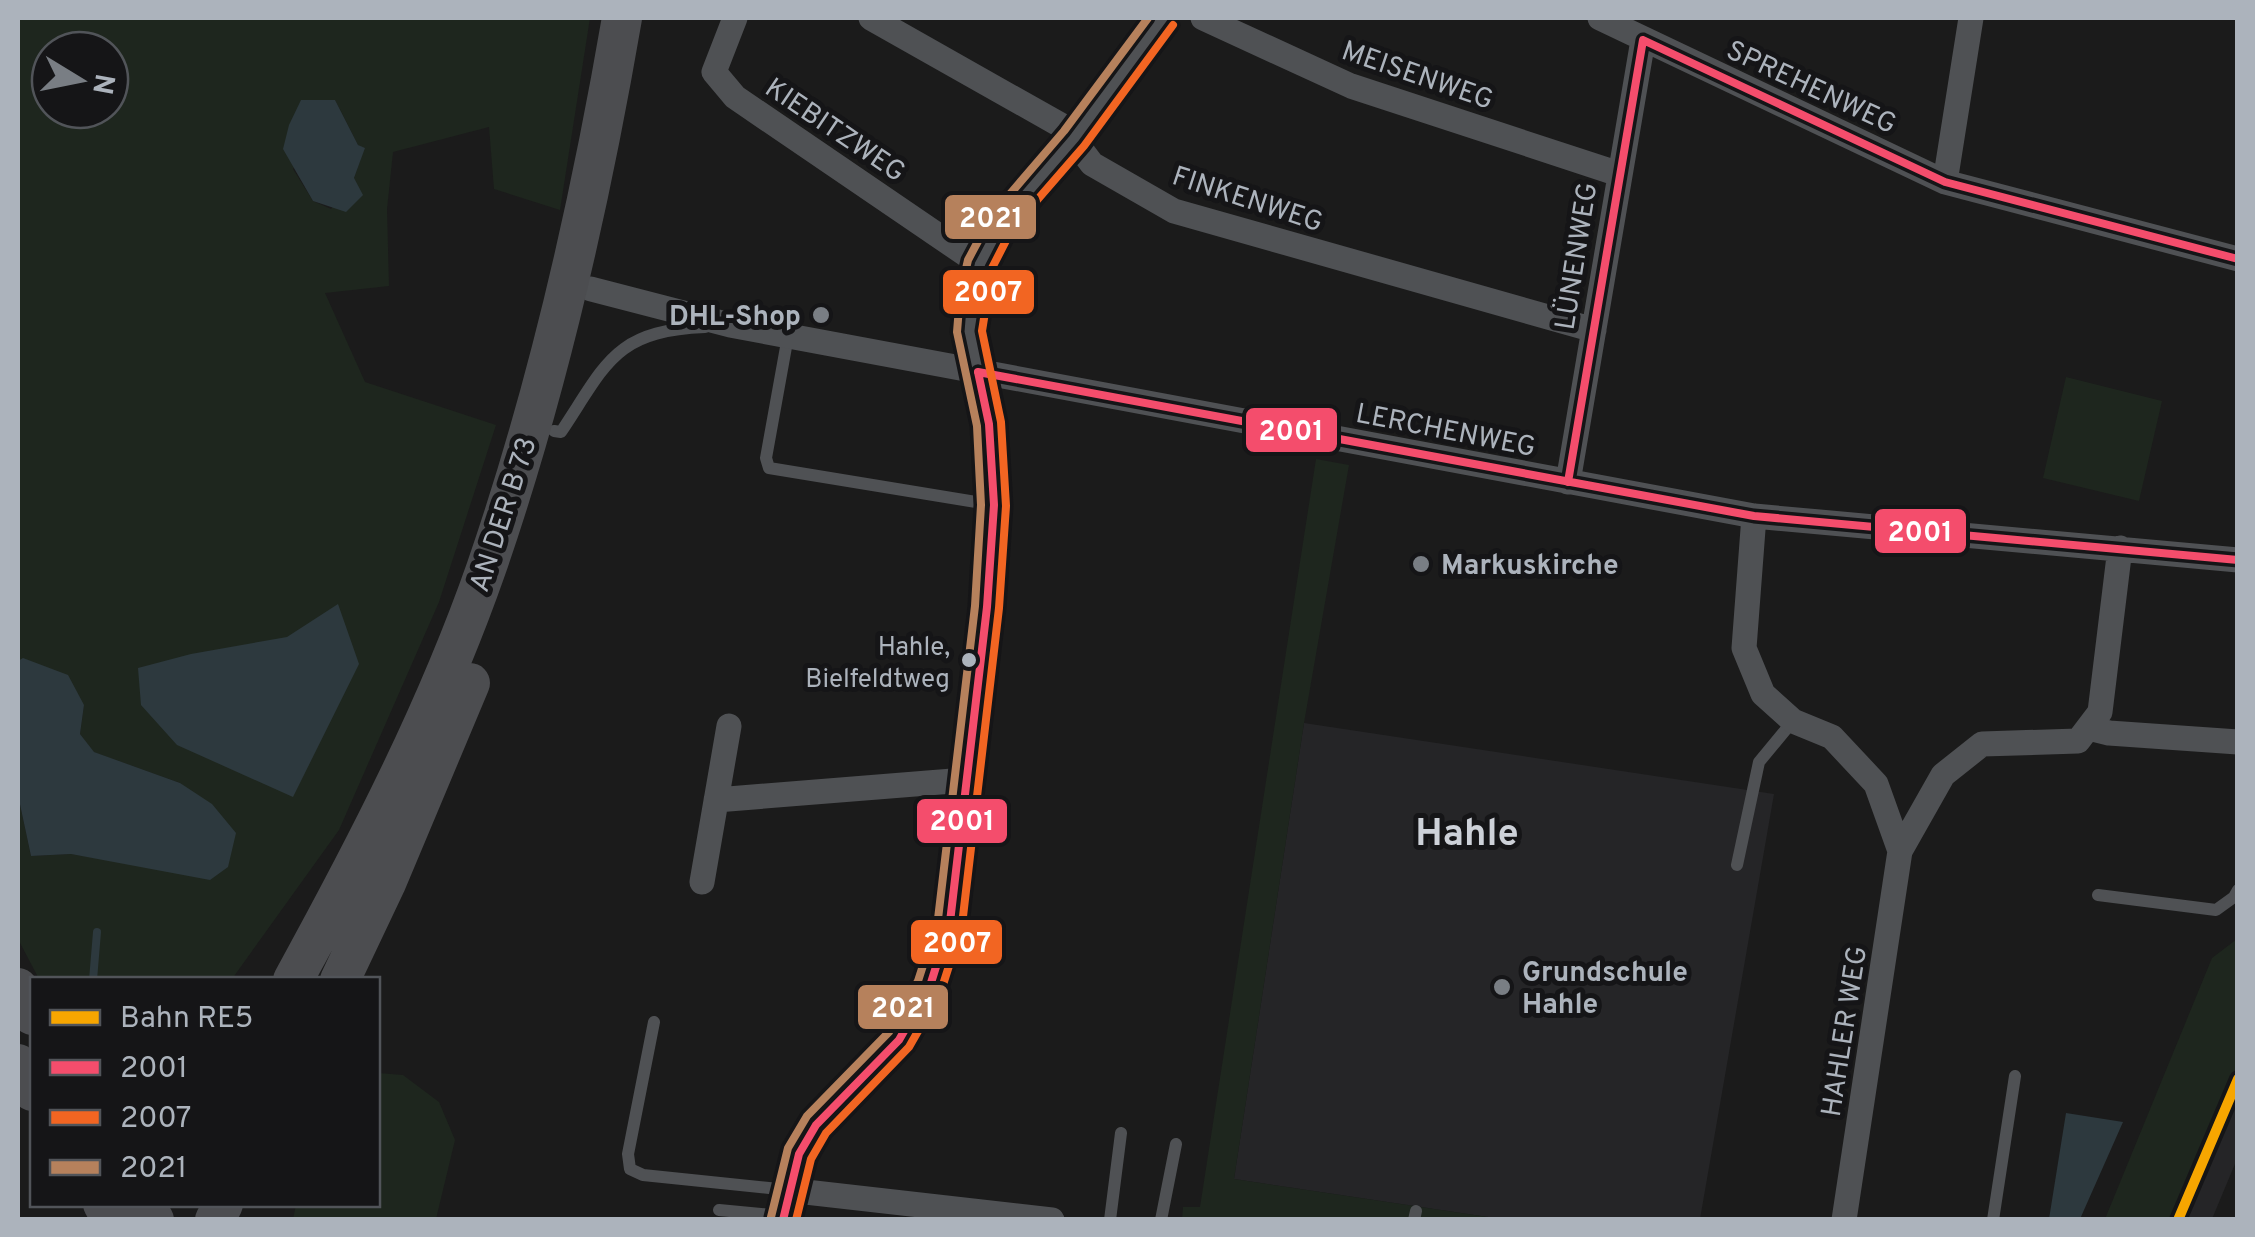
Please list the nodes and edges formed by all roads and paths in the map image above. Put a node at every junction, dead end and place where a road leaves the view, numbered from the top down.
1 (622, 18) edge
2 (645, 18) edge
3 (735, 18) edge
4 (871, 18) edge
5 (1163, 18) edge
6 (1203, 18) edge
7 (1600, 18) edge
8 (1971, 18) edge
9 (1643, 40) junction
10 (1074, 139) junction
11 (1619, 174) junction
12 (1946, 182) junction
13 (2238, 259) edge
14 (980, 264) junction
15 (580, 286) junction
16 (730, 326) junction
17 (1594, 330) junction
18 (788, 336) junction
19 (978, 372) junction
20 (554, 432) junction
21 (1568, 482) junction
22 (994, 506) junction
23 (1754, 516) junction
24 (2120, 548) junction
25 (2238, 560) edge
26 (1793, 720) junction
27 (728, 726) dead end
28 (2089, 728) junction
29 (2238, 742) edge
30 (965, 780) junction
31 (716, 800) junction
32 (1900, 851) junction
33 (1737, 865) dead end
34 (702, 882) dead end
35 (2238, 890) edge
36 (2098, 895) dead end
37 (295, 977) edge
38 (341, 977) edge
39 (18, 988) edge
40 (30, 1011) edge
41 (654, 1022) dead end
42 (18, 1064) edge
43 (2015, 1076) dead end
44 (30, 1086) edge
45 (1121, 1133) dead end
46 (1176, 1144) dead end
47 (785, 1209) edge
48 (719, 1210) dead end
49 (1052, 1220) edge
50 (1110, 1220) edge
51 (1161, 1220) edge
52 (1844, 1220) edge
53 (1993, 1220) edge

1 - 15 main road, AN DER B 73
2 - 15 main road, AN DER B 73
3 - 14 street, KIEBITZWEG
4 - 10 street, FINKENWEG
5 - 10 street
6 - 11 street, MEISENWEG
7 - 9 street, SPREHENWEG
8 - 12 street
9 - 11 street, LÜNENWEG
9 - 12 street, SPREHENWEG
10 - 14 street
10 - 17 street, FINKENWEG
11 - 17 street, LÜNENWEG
12 - 13 street, SPREHENWEG
14 - 19 street
15 - 16 street, LERCHENWEG
15 - 20 main road, AN DER B 73
15 - 37 main road, AN DER B 73
16 - 18 street, LERCHENWEG
16 - 20 lane
17 - 21 street, LÜNENWEG
18 - 19 street, LERCHENWEG
18 - 22 lane
19 - 21 street, LERCHENWEG
19 - 22 street
20 - 38 main road, AN DER B 73
21 - 23 street, LERCHENWEG
22 - 30 street
23 - 24 street, LERCHENWEG
23 - 26 street, HAHLER WEG
24 - 25 street, LERCHENWEG
24 - 28 street
26 - 32 street, HAHLER WEG
26 - 33 lane
27 - 31 street
28 - 29 street
28 - 32 street, HAHLER WEG
30 - 31 street
30 - 47 street
31 - 34 street
32 - 52 street, HAHLER WEG
35 - 36 lane
39 - 40 main road
41 - 47 lane
42 - 44 main road
43 - 53 lane
45 - 50 lane
46 - 51 lane
47 - 48 lane
47 - 49 street

